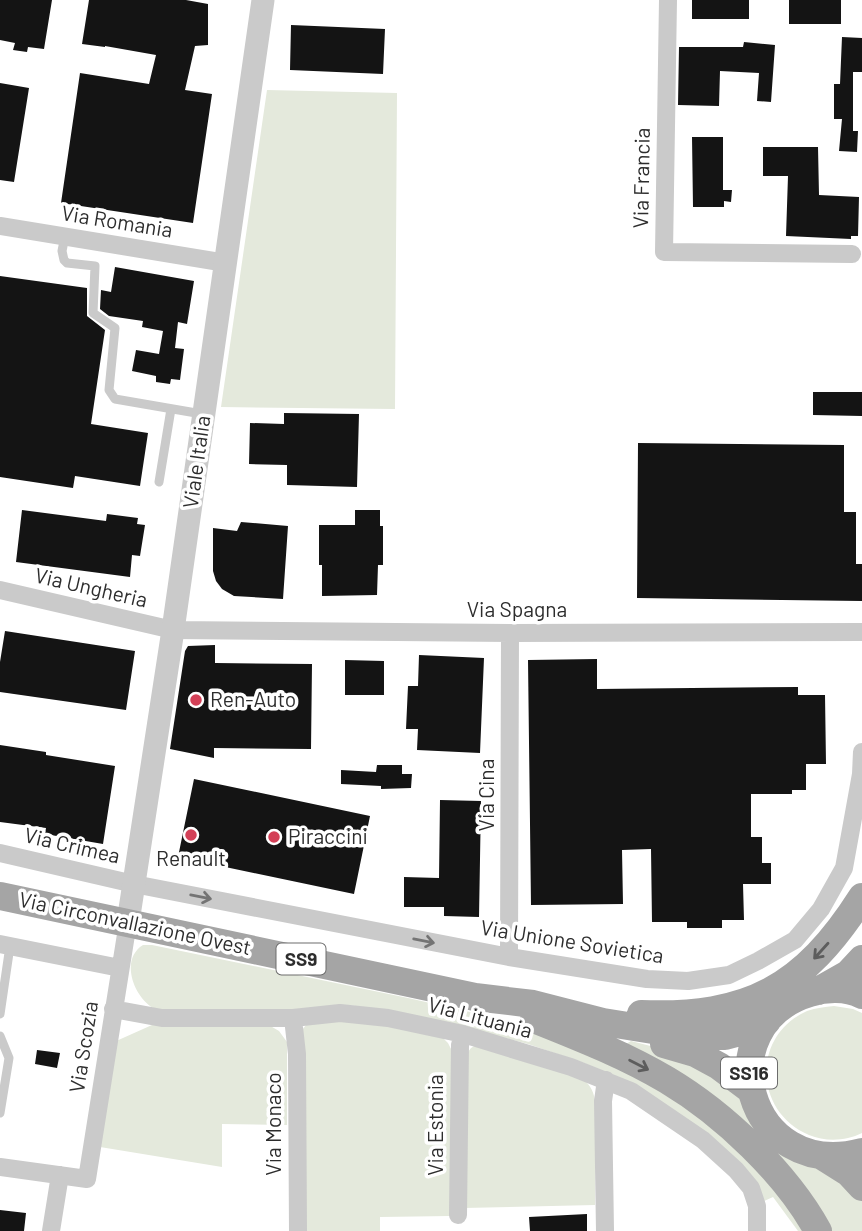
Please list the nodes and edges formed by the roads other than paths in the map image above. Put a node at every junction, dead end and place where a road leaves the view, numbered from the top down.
1 (668, 0) edge
2 (263, 1) edge
3 (0, 226) edge
4 (65, 236) junction
5 (852, 254) dead end
6 (226, 263) junction
7 (171, 409) junction
8 (204, 415) junction
9 (159, 482) dead end
10 (0, 590) edge
11 (173, 630) junction
12 (862, 632) edge
13 (510, 633) junction
14 (862, 752) edge
15 (0, 853) edge
16 (134, 884) junction
17 (0, 896) edge
18 (862, 897) edge
19 (128, 922) junction
20 (5, 945) edge
21 (509, 957) junction
22 (862, 959) edge
23 (120, 968) junction
24 (818, 991) junction
25 (862, 995) edge
26 (113, 1009) junction
27 (532, 1011) junction
28 (0, 1014) edge
29 (293, 1018) junction
30 (767, 1021) junction
31 (463, 1034) junction
32 (0, 1036) edge
33 (606, 1080) junction
34 (751, 1090) junction
35 (0, 1113) edge
36 (862, 1152) edge
37 (822, 1156) junction
38 (0, 1167) edge
39 (60, 1175) junction
40 (862, 1188) edge
41 (458, 1215) dead end
42 (51, 1231) edge
43 (298, 1231) edge
44 (605, 1231) edge
45 (757, 1231) edge
46 (818, 1231) edge

1 - 5 street, Via Francia
2 - 6 street, Viale Italia
3 - 4 street, Via Romania
4 - 6 street, Via Romania
4 - 7 lane
6 - 8 street, Viale Italia
7 - 8 lane
7 - 9 lane
8 - 11 street, Viale Italia
10 - 11 street, Via Ungheria
11 - 13 street, Via Spagna
11 - 16 street, Viale Italia
12 - 13 street, Via Spagna
13 - 21 street, Via Cina
14 - 21 street, Via Unione Sovietica
15 - 16 street, Via Crimea
16 - 19 street, Viale Italia
16 -> 21 street, Via Unione Sovietica
17 - 19 main road, Via Circonvallazione Ovest / SS9
18 -> 27 main road
19 - 23 street, Via Scozia
19 - 27 main road, Via Circonvallazione Ovest / SS9
20 - 23 street
20 - 28 lane
22 - 24 main road, SS16
23 - 26 street, Via Scozia
24 - 25 main road, SS16
24 - 30 main road, SS16
26 - 29 street, Via Lituania
26 - 39 street, Via Scozia
27 - 30 main road, Via Circonvallazione Ovest / SS9
27 - 34 main road, Via Circonvallazione Ovest / SS9
27 -> 46 main road
29 - 31 street, Via Lituania
29 - 43 street, Via Monaco
30 - 34 main road, SS16
31 - 33 street, Via Lituania
31 - 41 street, Via Estonia
32 - 35 lane
33 - 44 street
33 - 45 street, Via Lituania
34 - 37 main road, SS16
36 - 37 main road, SS16
37 - 40 main road, SS16
38 - 39 street
39 - 42 street

